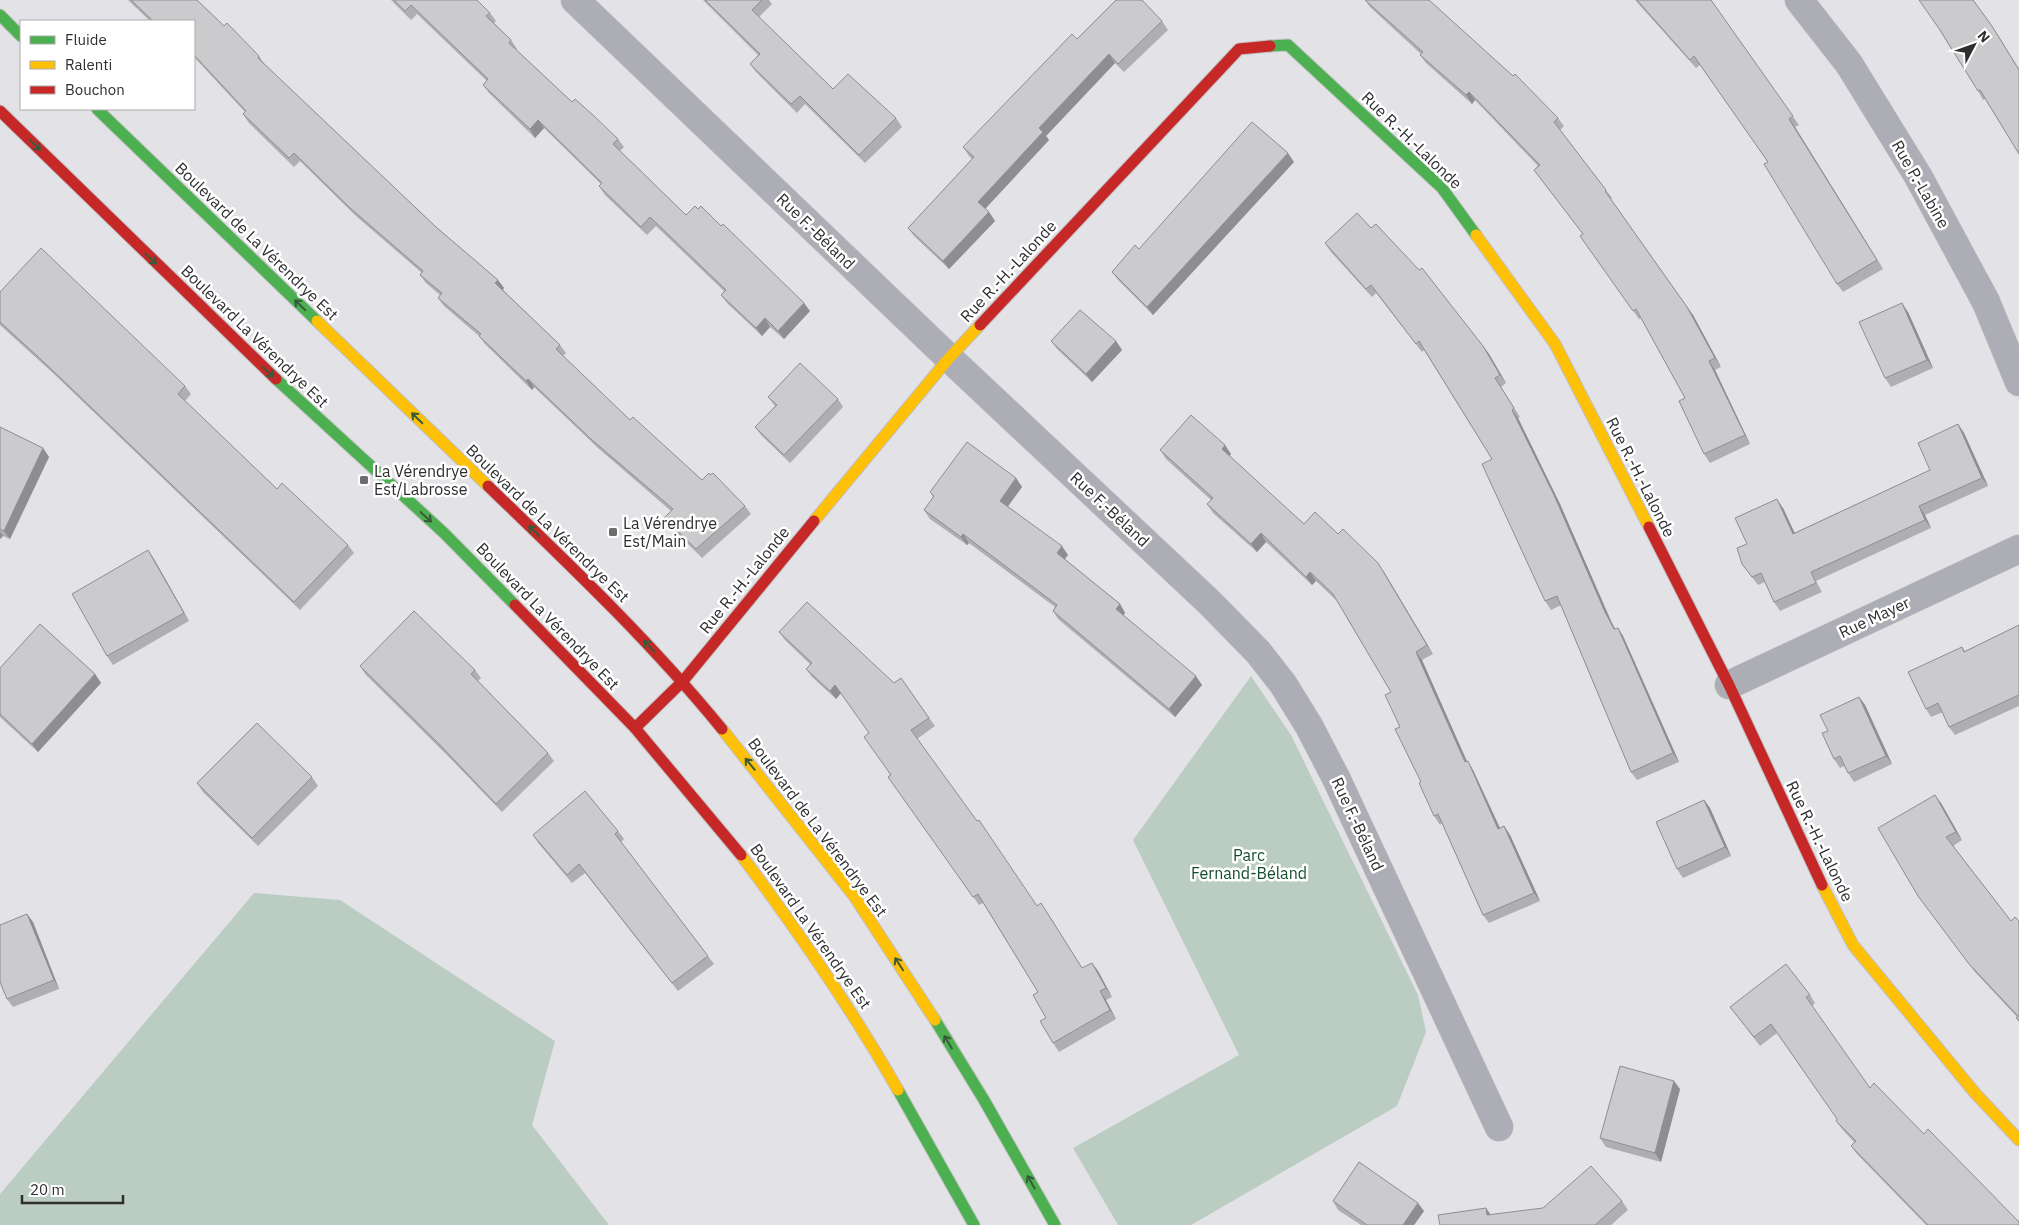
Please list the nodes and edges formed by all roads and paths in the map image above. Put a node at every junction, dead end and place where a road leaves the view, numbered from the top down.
1 (575, 0) edge
2 (1798, 0) edge
3 (0, 15) edge
4 (20, 35) edge
5 (98, 110) edge
6 (0, 111) edge
7 (948, 358) junction
8 (2019, 382) edge
9 (2019, 548) edge
10 (682, 681) junction
11 (1729, 685) junction
12 (635, 728) junction
13 (1499, 1127) dead end
14 (2019, 1140) edge
15 (974, 1225) edge
16 (1054, 1225) edge

1 - 7 street, Rue F.-Béland
2 - 8 street, Rue P.-Labine
3 - 4 main road
10 -> 5 main road, Boulevard de La Vérendrye Est
6 -> 12 main road, Boulevard La Vérendrye Est
7 - 10 main road, Rue R.-H.-Lalonde
7 - 11 main road, Rue R.-H.-Lalonde
7 - 13 street, Rue F.-Béland
9 - 11 street, Rue Mayer
10 - 12 main road, Rue R.-H.-Lalonde
16 -> 10 main road, Boulevard de La Vérendrye Est
11 - 14 main road, Rue R.-H.-Lalonde
12 - 15 main road, Boulevard La Vérendrye Est

